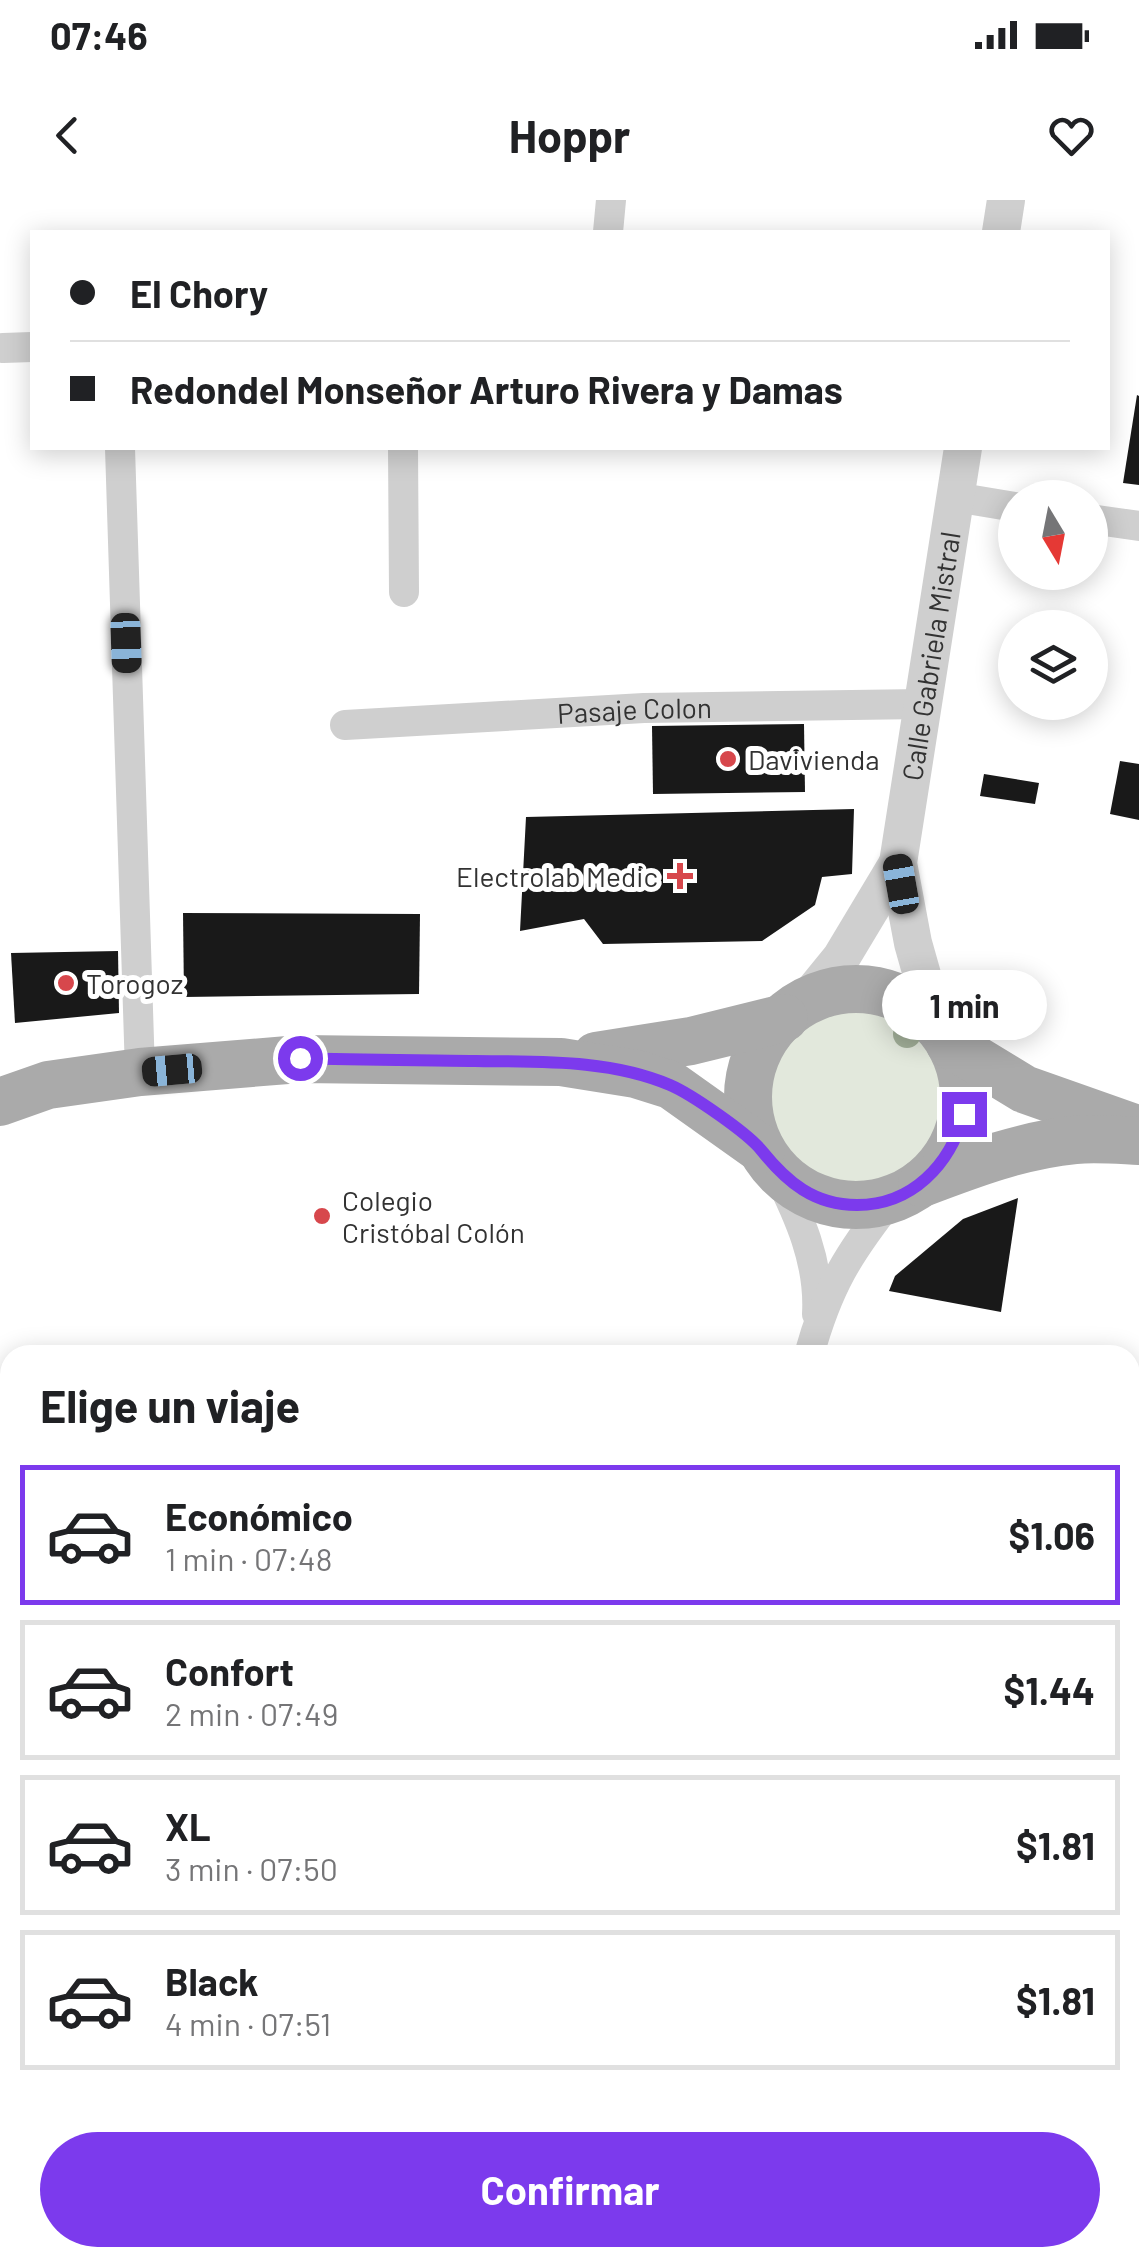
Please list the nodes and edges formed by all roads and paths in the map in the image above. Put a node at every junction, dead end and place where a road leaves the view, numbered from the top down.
1 (610, 200) edge
2 (1006, 200) edge
3 (608, 230) edge
4 (1000, 230) edge
5 (120, 450) edge
6 (403, 450) edge
7 (963, 450) edge
8 (954, 497) junction
9 (998, 504) edge
10 (1108, 521) edge
11 (1139, 526) edge
12 (404, 592) dead end
13 (923, 704) junction
14 (345, 725) dead end
15 (898, 864) junction
16 (795, 1010) junction
17 (942, 1033) junction
18 (561, 1062) junction
19 (140, 1072) junction
20 (0, 1102) edge
21 (1139, 1130) edge
22 (1139, 1141) edge
23 (769, 1160) junction
24 (907, 1191) junction
25 (813, 1342) edge

1 - 3 street
2 - 4 street
5 - 19 street
6 - 12 street
7 - 8 street, Calle Gabriela Mistral
8 - 9 street
8 - 13 street, Calle Gabriela Mistral
10 - 11 street
13 - 14 street, Pasaje Colon
13 - 15 street, Calle Gabriela Mistral
15 - 16 street, Calle Gabriela Mistral
15 - 17 street, Calle Gabriela Mistral
16 - 17 main road
16 - 18 main road
16 - 23 main road
17 - 21 main road
17 - 24 main road
18 - 19 main road
18 - 23 main road
19 - 20 main road
22 - 24 main road
23 - 24 main road
23 - 25 street
24 - 25 street

